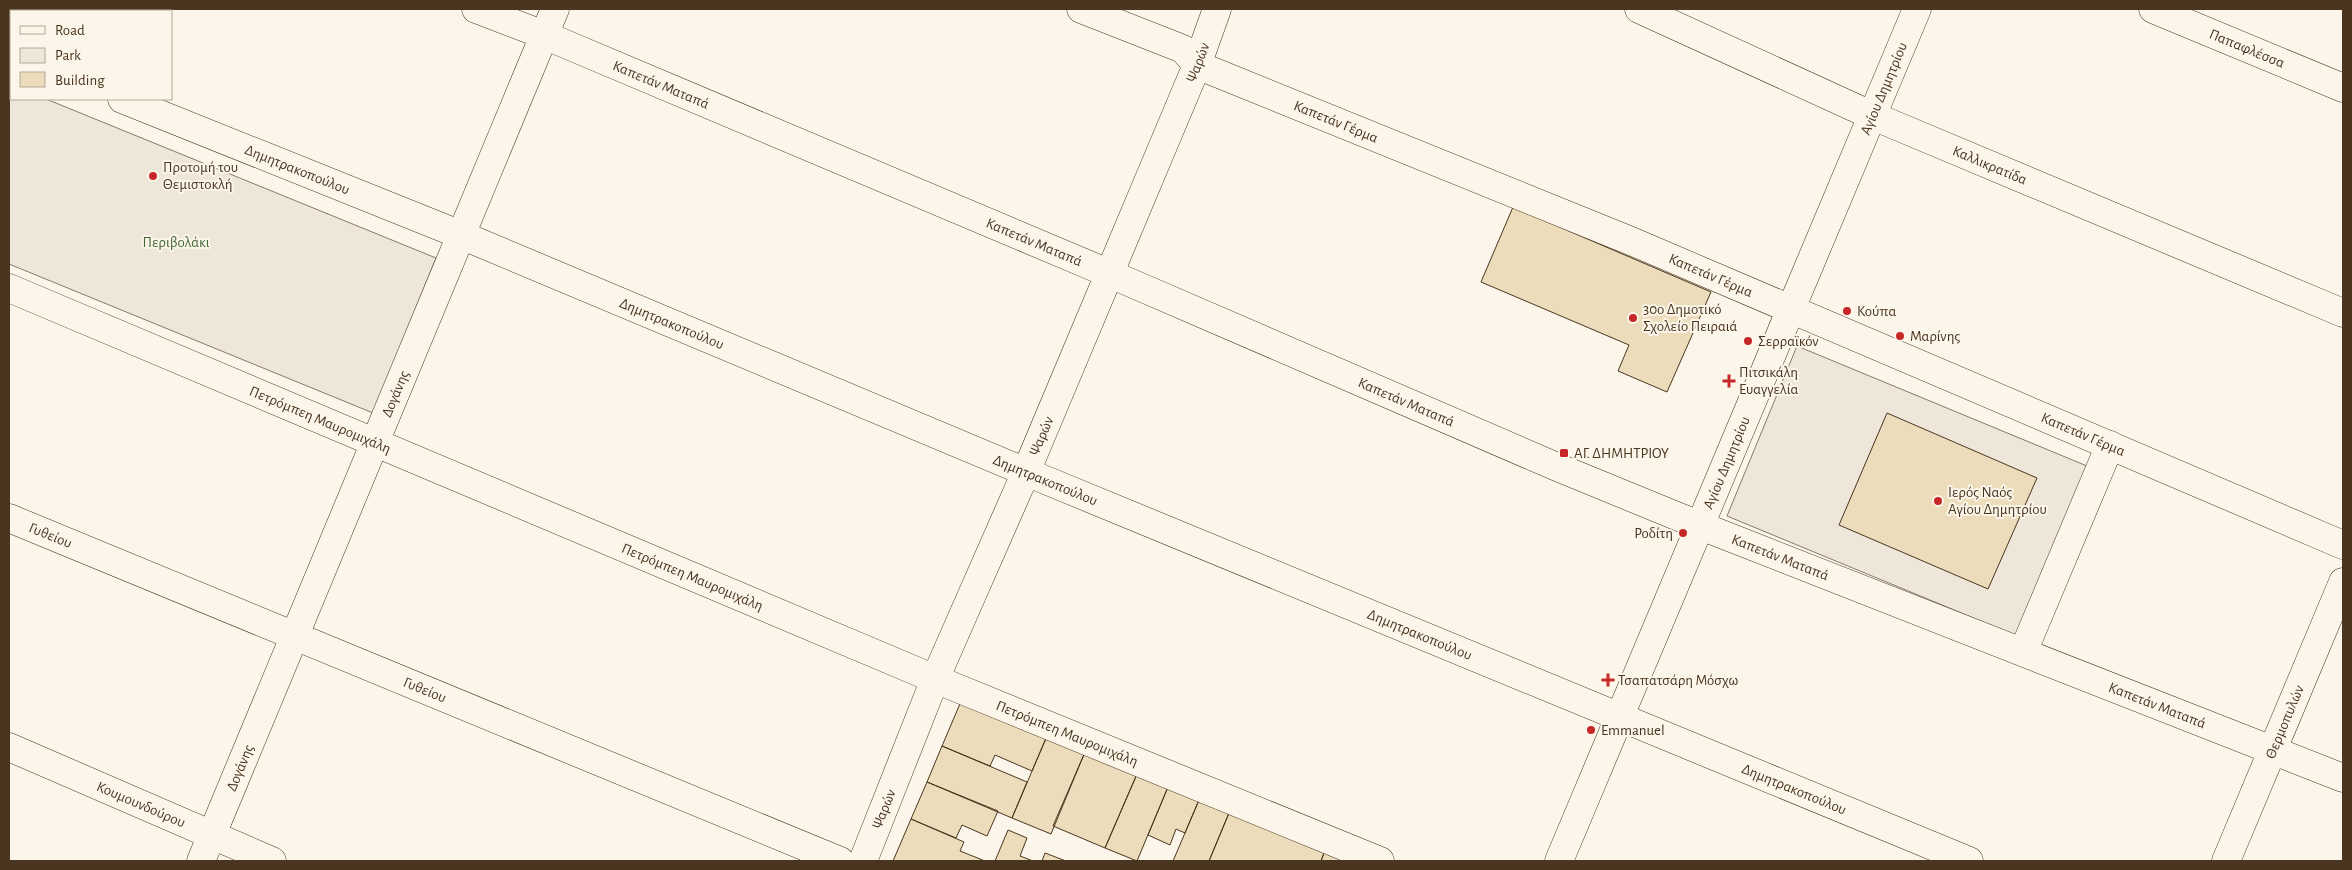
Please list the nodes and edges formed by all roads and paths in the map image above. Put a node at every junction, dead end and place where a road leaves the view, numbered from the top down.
1 (476, 9) edge
2 (555, 9) edge
3 (1081, 9) edge
4 (1217, 9) edge
5 (1639, 9) edge
6 (1917, 9) edge
7 (2153, 9) edge
8 (544, 35) junction
9 (1197, 65) junction
10 (2343, 88) edge
11 (124, 100) edge
12 (1872, 116) junction
13 (461, 235) junction
14 (1108, 273) junction
15 (9, 288) edge
16 (1791, 309) junction
17 (2343, 313) edge
18 (375, 442) junction
19 (2110, 446) junction
20 (1026, 472) junction
21 (9, 518) edge
22 (1701, 526) junction
23 (2343, 545) edge
24 (2343, 582) edge
25 (294, 636) junction
26 (2023, 652) junction
27 (935, 679) junction
28 (1622, 717) junction
29 (9, 747) edge
30 (2274, 749) junction
31 (2343, 778) edge
32 (212, 835) junction
33 (201, 861) edge
34 (272, 861) edge
35 (840, 861) edge
36 (863, 861) edge
37 (1380, 861) edge
38 (1559, 861) edge
39 (1969, 861) edge
40 (2226, 861) edge

1 - 8 street, Καπετάν Ματαπά
2 - 8 street, Δογάνης
3 - 9 street, Καπετάν Γέρμα
4 - 9 street, Ψαρών
5 - 12 street, Καλλικρατίδα
6 - 12 street, Αγίου Δημητρίου
7 - 10 street, Παπαφλέσσα
8 - 13 street, Δογάνης
8 - 14 street, Καπετάν Ματαπά
9 - 14 street, Ψαρών
9 - 16 street, Καπετάν Γέρμα
11 - 13 street, Δημητρακοπούλου
12 - 16 street, Αγίου Δημητρίου
12 - 17 street, Καλλικρατίδα
13 - 18 street, Δογάνης
13 - 20 street, Δημητρακοπούλου
14 - 20 street, Ψαρών
14 - 22 street, Καπετάν Ματαπά
15 - 18 street, Πετρόμπεη Μαυρομιχάλη
16 - 19 street, Καπετάν Γέρμα
16 - 22 street, Αγίου Δημητρίου
18 - 25 street, Δογάνης
18 - 27 street, Πετρόμπεη Μαυρομιχάλη
19 - 23 street, Καπετάν Γέρμα
19 - 26 street
20 - 27 street, Ψαρών
20 - 28 street, Δημητρακοπούλου
21 - 25 street, Γυθείου
22 - 26 street, Καπετάν Ματαπά
22 - 28 street, Αγίου Δημητρίου
24 - 30 street, Θερμοπυλών
25 - 32 street, Δογάνης
25 - 35 street, Γυθείου
26 - 30 street, Καπετάν Ματαπά
27 - 36 street, Ψαρών
27 - 37 street, Πετρόμπεη Μαυρομιχάλη
28 - 38 street, Αγίου Δημητρίου
28 - 39 street, Δημητρακοπούλου
29 - 32 street, Κουμουνδούρου
30 - 31 street, Καπετάν Ματαπά
30 - 40 street, Θερμοπυλών
32 - 33 street, Δογάνης
32 - 34 street, Κουμουνδούρου

